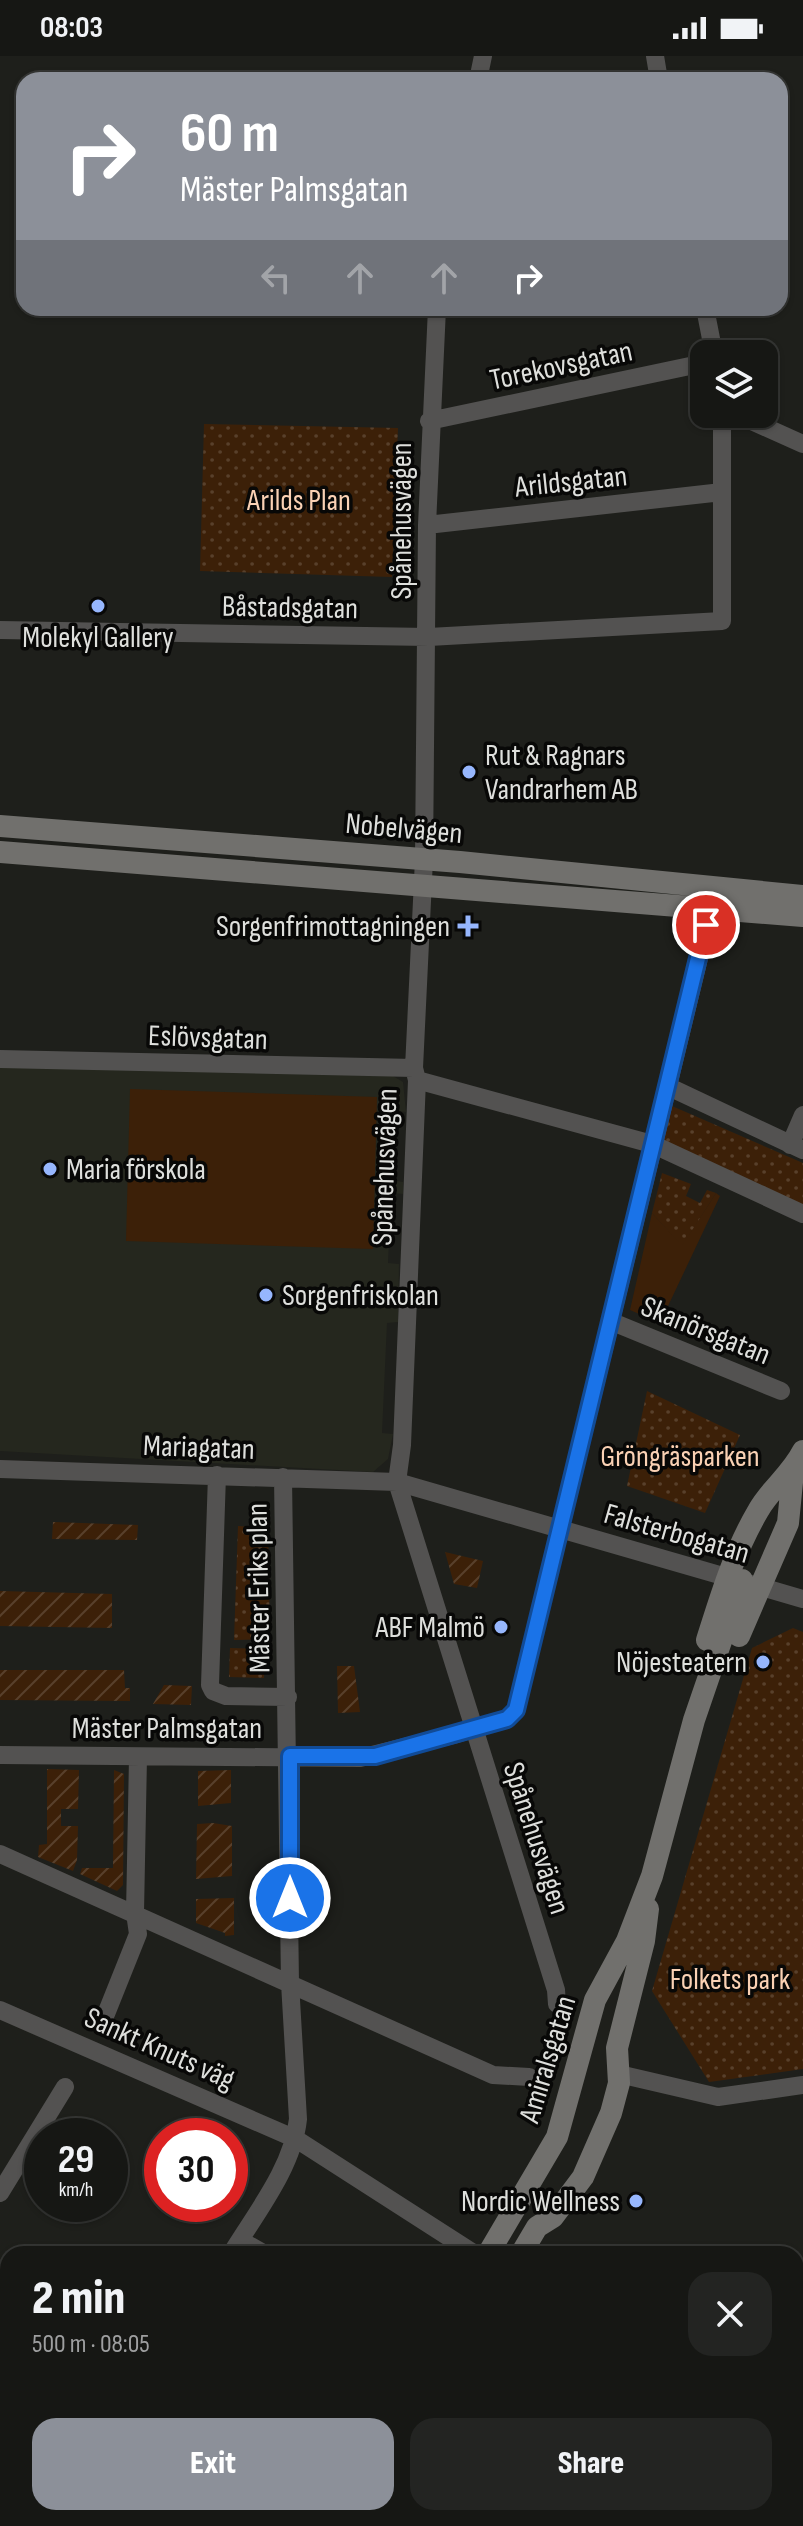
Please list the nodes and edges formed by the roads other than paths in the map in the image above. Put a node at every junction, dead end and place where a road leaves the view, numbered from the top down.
1 (436, 316) edge
2 (707, 316) edge
3 (711, 340) edge
4 (690, 366) edge
5 (429, 421) junction
6 (722, 428) edge
7 (767, 428) edge
8 (803, 444) edge
9 (722, 492) junction
10 (427, 525) junction
11 (0, 630) edge
12 (429, 637) junction
13 (0, 826) edge
14 (0, 852) edge
15 (424, 859) junction
16 (423, 886) junction
17 (803, 896) edge
18 (711, 909) junction
19 (803, 916) edge
20 (0, 1059) edge
21 (415, 1074) junction
22 (667, 1086) junction
23 (803, 1115) edge
24 (652, 1144) junction
25 (797, 1148) edge
26 (803, 1214) edge
27 (610, 1321) junction
28 (781, 1391) dead end
29 (803, 1451) edge
30 (0, 1469) edge
31 (793, 1472) junction
32 (217, 1475) junction
33 (283, 1477) junction
34 (397, 1482) junction
35 (558, 1528) junction
36 (743, 1581) junction
37 (803, 1599) edge
38 (288, 1697) junction
39 (694, 1720) junction
40 (474, 1728) junction
41 (0, 1755) edge
42 (290, 1756) junction
43 (138, 1757) junction
44 (0, 1854) edge
45 (652, 1876) junction
46 (135, 1913) junction
47 (290, 1983) junction
48 (557, 2004) dead end
49 (0, 2010) edge
50 (106, 2014) dead end
51 (619, 2074) junction
52 (529, 2077) dead end
53 (803, 2085) edge
54 (65, 2087) dead end
55 (296, 2139) junction
56 (0, 2193) edge
57 (236, 2246) edge
58 (463, 2246) edge
59 (493, 2246) edge
60 (526, 2246) edge

1 - 5 street, Spånehusvägen
2 - 3 street
4 - 5 street, Torekovsgatan
5 - 10 street, Spånehusvägen
6 - 9 street
7 - 8 street
9 - 10 street, Arildsgatan
9 - 12 street, Båstadsgatan
10 - 12 street, Spånehusvägen
11 - 12 street, Båstadsgatan
12 - 15 street, Spånehusvägen
13 - 15 main road, Nobelvägen
14 - 16 main road, Nobelvägen
15 - 16 street, Spånehusvägen
15 - 17 main road, Nobelvägen
16 - 18 main road, Nobelvägen
16 - 21 street, Spånehusvägen
18 - 19 main road, Nobelvägen
18 - 22 street
20 - 21 street, Eslövsgatan
21 - 24 street, Eslövsgatan
21 - 34 street, Spånehusvägen
22 - 24 street
22 - 25 street
23 - 25 street
24 - 26 street, Eslövsgatan
24 - 27 street
27 - 28 street, Skanörsgatan
27 - 35 street
29 - 31 main road, Amiralsgatan
30 - 32 street, Mariagatan
31 - 36 main road, Amiralsgatan
31 - 36 main road, Amiralsgatan
32 - 33 street, Mariagatan
32 - 38 street, Mäster Eriks plan
33 - 34 street, Mariagatan
33 - 38 street, Mäster Eriks plan
34 - 35 street, Falsterbogatan
34 - 40 street, Spånehusvägen
35 - 36 street, Falsterbogatan
35 - 40 street, Mäster Palmsgatan
36 - 37 street, Falsterbogatan
36 - 39 main road, Amiralsgatan
36 - 39 main road, Amiralsgatan
38 - 42 street, Mäster Eriks plan
39 - 45 main road, Amiralsgatan
40 - 42 street, Mäster Palmsgatan
40 - 48 street, Spånehusvägen
41 - 43 street, Mäster Palmsgatan
42 - 43 street, Mäster Palmsgatan
42 - 47 street, Mäster Eriks plan
43 - 46 street
44 - 46 street
45 - 51 main road, Amiralsgatan
45 - 59 main road, Amiralsgatan
46 - 47 street
46 - 50 street
47 - 52 street
47 - 55 street, Mäster Eriks plan
49 - 55 street, Sankt Knuts väg
51 - 53 street
51 - 60 main road, Amiralsgatan
54 - 56 street
55 - 57 street
55 - 58 street, Sankt Knuts väg

